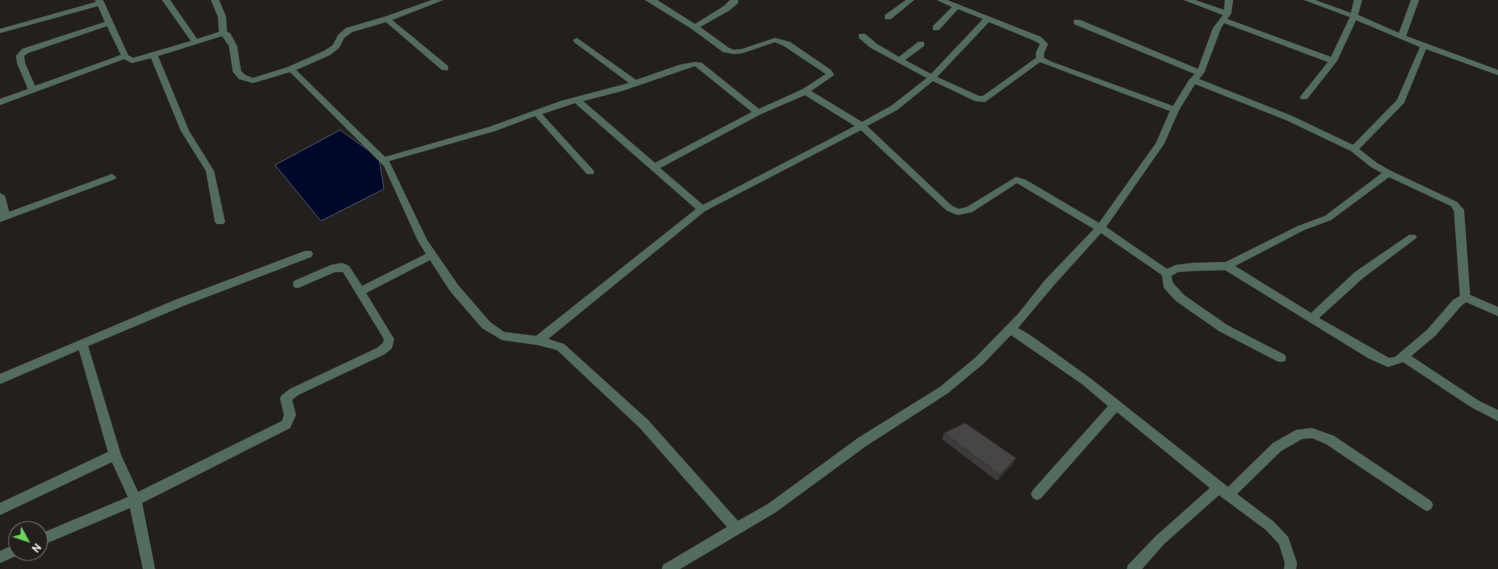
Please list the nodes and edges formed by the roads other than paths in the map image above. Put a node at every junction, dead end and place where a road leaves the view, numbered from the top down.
1 (166, 0) edge
2 (215, 0) edge
3 (439, 0) edge
4 (649, 0) edge
5 (734, 0) edge
6 (910, 0) edge
7 (941, 0) edge
8 (1188, 0) edge
9 (1229, 0) edge
10 (1308, 0) edge
11 (1358, 0) edge
12 (1415, 0) edge
13 (100, 2) edge
14 (957, 6) junction
15 (1354, 16) junction
16 (888, 17) dead end
17 (1225, 17) junction
18 (386, 19) junction
19 (987, 19) junction
20 (1077, 22) dead end
21 (109, 23) junction
22 (695, 27) junction
23 (936, 28) dead end
24 (0, 31) edge
25 (223, 33) junction
26 (862, 36) dead end
27 (1402, 36) junction
28 (577, 40) dead end
29 (195, 41) junction
30 (921, 44) dead end
31 (1424, 46) junction
32 (154, 55) junction
33 (125, 56) junction
34 (1040, 59) junction
35 (900, 60) junction
36 (1333, 61) junction
37 (445, 68) dead end
38 (291, 69) junction
39 (1498, 73) edge
40 (1196, 77) junction
41 (932, 78) junction
42 (634, 83) junction
43 (32, 89) junction
44 (806, 90) junction
45 (1304, 97) dead end
46 (577, 100) junction
47 (0, 102) edge
48 (1174, 110) junction
49 (536, 112) junction
50 (758, 112) junction
51 (862, 126) junction
52 (1354, 149) junction
53 (383, 160) junction
54 (655, 167) junction
55 (590, 172) dead end
56 (1388, 173) junction
57 (112, 177) dead end
58 (0, 196) edge
59 (702, 209) junction
60 (3, 218) edge
61 (220, 222) dead end
62 (1100, 228) junction
63 (1412, 237) dead end
64 (308, 254) dead end
65 (432, 255) junction
66 (1227, 266) junction
67 (1167, 274) junction
68 (298, 284) dead end
69 (360, 291) junction
70 (1465, 298) junction
71 (1498, 312) edge
72 (1312, 318) junction
73 (1010, 329) junction
74 (538, 341) junction
75 (82, 344) junction
76 (1403, 356) junction
77 (1281, 358) dead end
78 (0, 379) edge
79 (1116, 405) junction
80 (1498, 416) edge
81 (115, 456) junction
82 (1223, 492) junction
83 (1037, 494) dead end
84 (135, 500) junction
85 (1427, 505) dead end
86 (0, 509) edge
87 (736, 528) junction
88 (48, 537) edge
89 (148, 569) edge
90 (668, 569) edge
91 (1133, 569) edge
92 (1290, 569) edge

1 - 29 street
2 - 25 street
3 - 18 street
4 - 22 street
5 - 22 street
6 - 16 street
7 - 14 street
8 - 17 street
9 - 17 street
10 - 15 street
11 - 15 street
12 - 27 street
13 - 21 street
13 - 24 street
14 - 19 street
14 - 23 street
15 - 27 street
15 - 36 street
17 - 36 street
17 - 40 street
18 - 37 street
18 - 38 street
19 - 34 street
19 - 41 street
20 - 40 street
21 - 33 street
21 - 43 street
22 - 44 street
25 - 29 street
25 - 38 street
26 - 35 street
27 - 31 street
28 - 42 street
29 - 32 street
30 - 35 street
31 - 39 street
31 - 52 street
32 - 33 street
32 - 61 street
33 - 43 street
34 - 41 street
34 - 48 street
35 - 41 street
36 - 45 street
38 - 53 street
40 - 48 street
40 - 52 street
41 - 51 street
42 - 46 street
42 - 50 street
43 - 47 street
44 - 50 street
44 - 51 street
46 - 49 street
46 - 54 street
48 - 62 street
49 - 53 street
49 - 55 street
50 - 54 street
51 - 59 street
51 - 62 street
52 - 56 street
53 - 65 street
54 - 59 street
56 - 66 street
56 - 70 street
57 - 60 street
58 - 60 street
59 - 74 street
62 - 67 street
62 - 73 street
63 - 72 street
64 - 75 street
65 - 69 street
65 - 74 street
66 - 67 street
66 - 72 street
67 - 77 street
68 - 69 street
69 - 84 street
70 - 71 street
70 - 76 street
72 - 76 street
73 - 79 street
73 - 87 street
74 - 87 street
75 - 78 street
75 - 81 street
76 - 80 street
79 - 82 street
79 - 83 street
81 - 84 street
81 - 86 street
82 - 85 street
82 - 91 street
82 - 92 street
84 - 88 street
84 - 89 street
87 - 90 street

